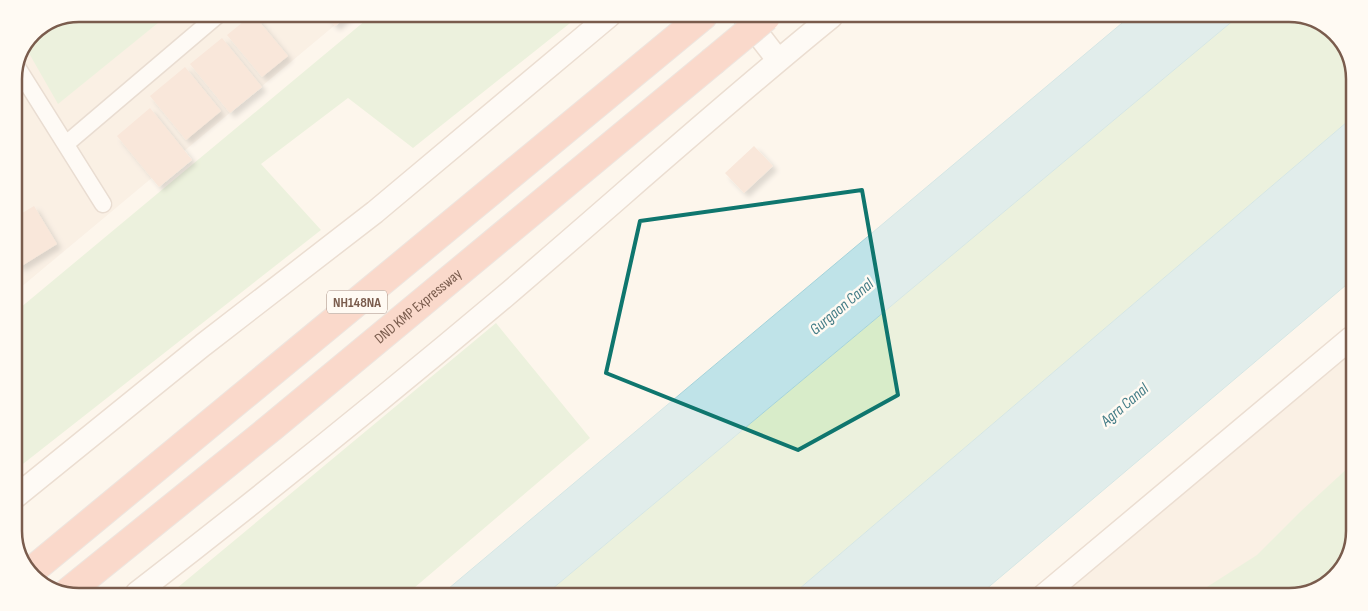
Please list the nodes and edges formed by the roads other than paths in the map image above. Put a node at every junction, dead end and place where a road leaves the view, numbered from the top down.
1 (209, 22) edge
2 (602, 22) edge
3 (749, 22) edge
4 (760, 22) edge
5 (825, 22) edge
6 (694, 24) edge
7 (778, 60) junction
8 (23, 76) edge
9 (66, 144) junction
10 (103, 204) dead end
11 (1346, 343) edge
12 (23, 491) edge
13 (35, 568) edge
14 (74, 588) edge
15 (142, 588) edge
16 (1053, 588) edge

1 - 9 street
2 - 12 street
3 - 7 street
4 - 14 highway, DND KMP Expressway / NH148NA, bridge
5 - 7 street
6 - 13 highway, NH148NA
7 - 15 street
8 - 9 street
9 - 10 street
11 - 16 street

